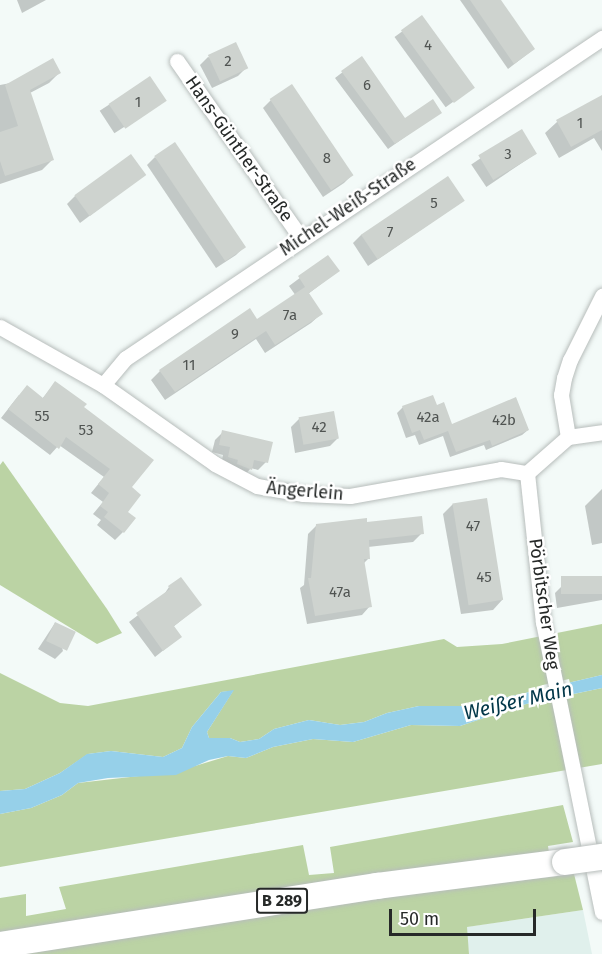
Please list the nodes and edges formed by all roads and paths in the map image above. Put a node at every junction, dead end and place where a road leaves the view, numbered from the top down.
1 (602, 38) edge
2 (177, 61) dead end
3 (301, 238) junction
4 (602, 297) edge
5 (0, 327) edge
6 (103, 385) junction
7 (602, 432) edge
8 (568, 437) junction
9 (527, 473) junction
10 (602, 857) edge
11 (602, 912) edge
12 (0, 945) edge

1 - 3 street, Michel-Weiß-Straße
2 - 3 street, Hans-Günther-Straße
3 - 6 street, Michel-Weiß-Straße
4 - 8 street
5 - 6 street, Ängerlein
6 - 9 street, Ängerlein
7 - 8 street
8 - 9 street
9 - 11 street, Pörbitscher Weg
10 - 12 highway, B 289, bridge

